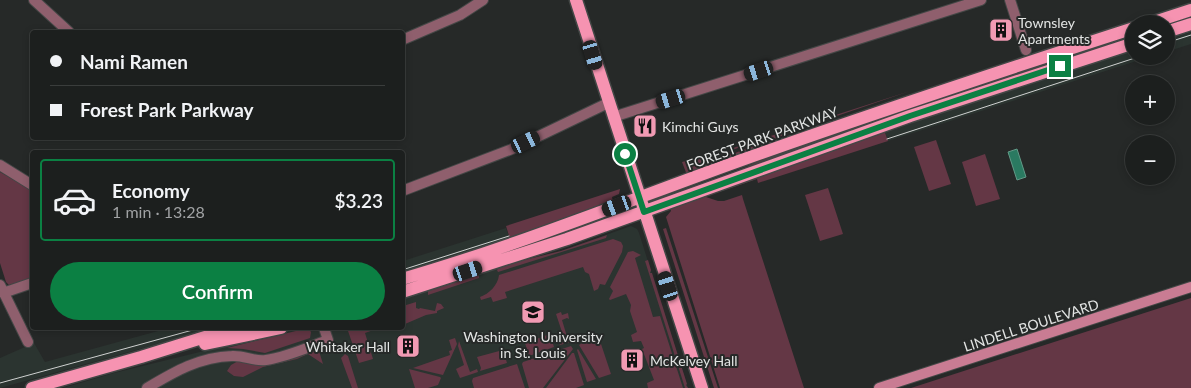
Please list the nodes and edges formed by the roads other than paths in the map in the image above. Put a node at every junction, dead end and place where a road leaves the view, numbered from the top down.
1 (34, 0) edge
2 (483, 0) edge
3 (576, 0) edge
4 (981, 0) edge
5 (1010, 0) edge
6 (1191, 10) edge
7 (1175, 15) edge
8 (1191, 24) edge
9 (1175, 29) edge
10 (67, 30) edge
11 (1125, 31) edge
12 (405, 39) edge
13 (1125, 46) edge
14 (1026, 50) dead end
15 (608, 103) junction
16 (613, 117) junction
17 (0, 165) edge
18 (30, 184) edge
19 (405, 190) edge
20 (640, 198) junction
21 (644, 212) junction
22 (405, 278) edge
23 (30, 283) edge
24 (1191, 287) edge
25 (1, 289) edge
26 (405, 291) edge
27 (227, 330) edge
28 (271, 330) edge
29 (325, 330) edge
30 (28, 342) dead end
31 (141, 356) junction
32 (32, 388) edge
33 (147, 388) edge
34 (702, 388) edge
35 (879, 388) edge

1 - 10 street
2 - 12 street
3 - 15 main road
4 - 16 street
5 - 14 street
6 - 7 main road
8 - 9 main road
11 - 20 main road, FOREST PARK PARKWAY
13 - 21 main road, FOREST PARK PARKWAY
15 - 16 main road
15 - 19 street
16 - 20 main road
17 - 18 street
20 - 21 main road
20 - 22 main road, FOREST PARK PARKWAY
21 - 26 main road, FOREST PARK PARKWAY
21 - 34 main road
23 - 25 street
24 - 35 main road, LINDELL BOULEVARD
25 - 30 street
27 - 31 main road
28 - 31 main road
29 - 33 street
31 - 32 main road

